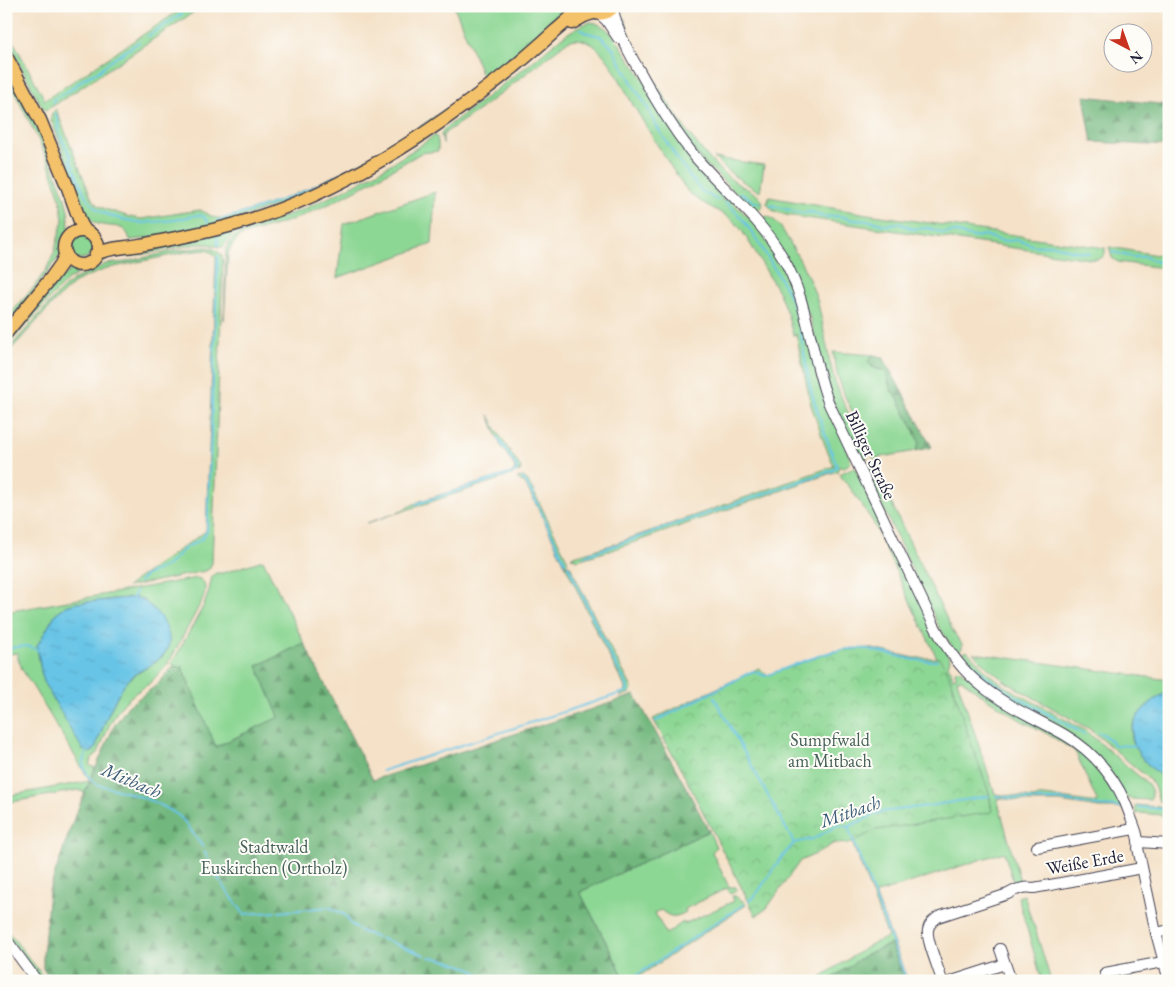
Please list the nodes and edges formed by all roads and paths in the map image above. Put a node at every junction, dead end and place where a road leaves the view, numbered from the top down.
1 (581, 6) edge
2 (614, 7) edge
3 (593, 11) edge
4 (534, 51) junction
5 (629, 52) junction
6 (6, 56) edge
7 (60, 169) junction
8 (71, 234) junction
9 (91, 236) junction
10 (157, 241) junction
11 (66, 254) junction
12 (96, 254) junction
13 (76, 263) junction
14 (26, 310) junction
15 (6, 333) edge
16 (1134, 829) junction
17 (1139, 842) junction
18 (1169, 844) edge
19 (1038, 847) dead end
20 (1142, 868) junction
21 (1169, 930) edge
22 (1156, 933) junction
23 (6, 939) edge
24 (1000, 949) dead end
25 (1163, 962) junction
26 (1005, 964) junction
27 (1105, 973) dead end
28 (37, 981) edge
29 (942, 981) edge
30 (952, 981) edge
31 (1011, 981) edge
32 (1168, 981) edge

1 - 4 main road
2 - 3 main road
2 - 5 street, Billiger Straße
3 - 4 main road
3 - 5 street, Billiger Straße
4 - 10 main road
5 - 16 street, Billiger Straße
6 - 7 main road
7 - 8 main road
7 - 9 main road
8 - 9 main road
8 - 11 main road
9 - 10 main road
9 - 12 main road
10 - 12 main road
11 - 13 main road
11 - 14 main road
12 - 13 main road
13 - 14 main road
14 - 15 main road
16 - 17 street, Billiger Straße
16 - 19 street
17 - 18 street
17 - 20 street, Billiger Straße
20 - 22 street, Billiger Straße
20 - 29 street, Weiße Erde
21 - 22 street
22 - 25 street, Billiger Straße
23 - 28 street
24 - 26 street
25 - 27 street
25 - 32 street, Billiger Straße
26 - 30 street
26 - 31 street

